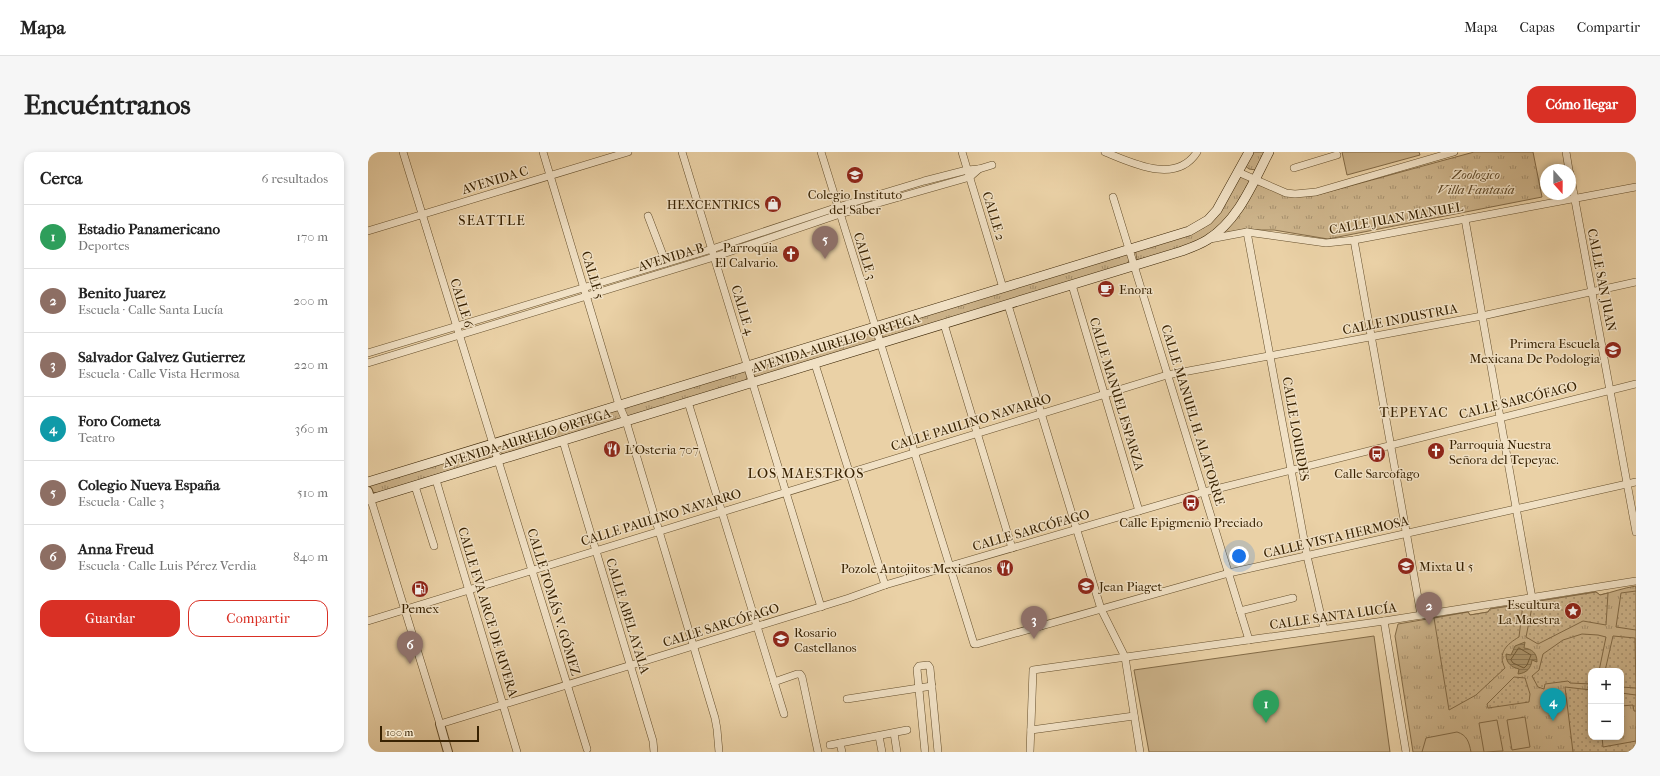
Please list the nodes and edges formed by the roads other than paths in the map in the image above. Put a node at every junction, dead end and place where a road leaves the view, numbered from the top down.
1 (403, 152) edge
2 (543, 152) edge
3 (628, 152) edge
4 (682, 152) edge
5 (821, 152) edge
6 (962, 152) edge
7 (1105, 152) edge
8 (1197, 152) edge
9 (1249, 152) edge
10 (1269, 152) edge
11 (1454, 152) edge
12 (1566, 152) edge
13 (1323, 155) edge
14 (1337, 155) dead end
15 (1568, 164) edge
16 (992, 165) dead end
17 (1294, 168) dead end
18 (1238, 172) junction
19 (968, 174) junction
20 (550, 176) junction
21 (1254, 180) junction
22 (1636, 187) edge
23 (1113, 197) dead end
24 (1576, 198) edge
25 (1564, 200) edge
26 (1574, 200) edge
27 (839, 211) junction
28 (422, 215) junction
29 (648, 216) dead end
30 (1465, 219) junction
31 (368, 232) edge
32 (1247, 232) junction
33 (1208, 240) junction
34 (1354, 240) junction
35 (1130, 249) junction
36 (712, 250) junction
37 (714, 257) junction
38 (666, 263) junction
39 (1135, 266) junction
40 (634, 272) junction
41 (636, 281) junction
42 (1636, 282) edge
43 (1072, 285) junction
44 (584, 287) junction
45 (1003, 288) junction
46 (1592, 291) junction
47 (586, 296) junction
48 (1008, 305) junction
49 (1482, 316) junction
50 (944, 324) junction
51 (457, 326) junction
52 (875, 327) junction
53 (459, 335) junction
54 (1371, 337) junction
55 (880, 344) junction
56 (368, 353) edge
57 (1270, 356) junction
58 (368, 363) edge
59 (815, 364) junction
60 (748, 366) junction
61 (1167, 375) junction
62 (753, 382) junction
63 (1636, 384) edge
64 (1610, 390) junction
65 (1104, 394) junction
66 (688, 402) junction
67 (619, 405) junction
68 (1041, 413) junction
69 (1501, 417) junction
70 (626, 422) junction
71 (977, 433) junction
72 (563, 441) junction
73 (493, 444) junction
74 (1391, 444) junction
75 (913, 452) junction
76 (498, 461) junction
77 (1291, 469) junction
78 (849, 472) junction
79 (436, 480) junction
80 (368, 482) edge
81 (1636, 482) edge
82 (1627, 484) junction
83 (415, 486) junction
84 (786, 491) junction
85 (1204, 492) junction
86 (369, 497) edge
87 (1517, 509) junction
88 (721, 511) junction
89 (1139, 511) junction
90 (1077, 529) junction
91 (658, 531) junction
92 (1636, 532) edge
93 (1407, 533) junction
94 (434, 546) dead end
95 (1012, 548) junction
96 (596, 550) junction
97 (1307, 556) junction
98 (950, 567) junction
99 (531, 570) junction
100 (1229, 573) junction
101 (1636, 581) edge
102 (885, 585) junction
103 (468, 589) junction
104 (1293, 598) dead end
105 (1532, 598) junction
106 (821, 607) junction
107 (404, 609) junction
108 (1101, 609) junction
109 (1240, 611) junction
110 (1421, 615) junction
111 (368, 620) edge
112 (1384, 621) junction
113 (757, 627) junction
114 (1324, 629) junction
115 (1249, 640) junction
116 (974, 644) joint
117 (693, 646) junction
118 (1125, 657) junction
119 (631, 666) junction
120 (774, 682) junction
121 (567, 685) junction
122 (932, 686) junction
123 (920, 688) junction
124 (847, 699) dead end
125 (503, 705) junction
126 (784, 714) dead end
127 (1134, 716) junction
128 (440, 724) junction
129 (907, 730) dead end
130 (1031, 730) junction
131 (894, 733) junction
132 (879, 736) junction
133 (840, 743) junction
134 (830, 744) dead end
135 (588, 749) dead end
136 (448, 752) edge
137 (517, 752) edge
138 (654, 752) edge
139 (719, 752) edge
140 (818, 752) edge
141 (842, 752) edge
142 (882, 752) edge
143 (897, 752) edge
144 (925, 752) edge
145 (938, 752) edge
146 (1030, 752) edge
147 (1140, 752) edge
148 (1406, 752) edge

1 - 28 street, CALLE 6
2 - 20 street, CALLE 5
3 - 20 street, AVENIDA C
4 - 36 street, CALLE 4
5 - 27 street, CALLE 3
6 - 19 street, CALLE 2
7 - 8 street
9 - 18 main road, AVENIDA AURELIO ORTEGA
10 - 21 main road, AVENIDA AURELIO ORTEGA
11 - 21 street
12 - 15 street
13 - 14 street
13 - 17 street
16 - 19 street, AVENIDA B
18 - 21 street
18 - 35 main road, AVENIDA AURELIO ORTEGA
19 - 27 street, AVENIDA B
19 - 45 street, CALLE 2
20 - 28 street, AVENIDA C
20 - 44 street, CALLE 5
21 - 33 main road, AVENIDA AURELIO ORTEGA
22 - 24 street, CALLE JUAN MANUEL
23 - 35 street, CALLE MANUEL H. ALATORRE
25 - 30 street, CALLE JUAN MANUEL
26 - 46 street, CALLE SAN JUAN
27 - 36 street, AVENIDA B
27 - 37 street, AVENIDA B
27 - 52 street, CALLE 3
28 - 31 street, AVENIDA C
28 - 51 street, CALLE 6
29 - 38 street
30 - 34 street, CALLE JUAN MANUEL
30 - 49 street
32 - 33 street, CALLE JUAN MANUEL
32 - 34 street, CALLE JUAN MANUEL
32 - 57 street, CALLE LOURDES
33 - 39 main road, AVENIDA AURELIO ORTEGA
34 - 54 street
35 - 39 street, CALLE MANUEL H. ALATORRE
35 - 45 main road, AVENIDA AURELIO ORTEGA
36 - 37 street, CALLE 4
36 - 38 street, AVENIDA B
37 - 41 street, AVENIDA B
37 - 60 street, CALLE 4
38 - 40 street, AVENIDA B
39 - 43 main road, AVENIDA AURELIO ORTEGA
39 - 61 street, CALLE MANUEL H. ALATORRE
40 - 41 street
40 - 44 street, AVENIDA B
41 - 47 street, AVENIDA B
42 - 46 street, CALLE INDUSTRIA
43 - 48 main road, AVENIDA AURELIO ORTEGA
43 - 65 street, CALLE MANUEL ESPARZA
44 - 47 street, CALLE 5
44 - 51 street, AVENIDA B
45 - 52 main road, AVENIDA AURELIO ORTEGA
46 - 49 street, CALLE INDUSTRIA
46 - 64 street, CALLE SAN JUAN
47 - 53 street, AVENIDA B
47 - 67 street, CALLE 5
48 - 50 main road, AVENIDA AURELIO ORTEGA
48 - 68 street
49 - 54 street, CALLE INDUSTRIA
49 - 69 street
50 - 55 main road, AVENIDA AURELIO ORTEGA
50 - 71 street
51 - 53 street, CALLE 6
51 - 56 street, AVENIDA B
52 - 55 street, CALLE 3
52 - 60 main road, AVENIDA AURELIO ORTEGA
53 - 58 street, AVENIDA B
53 - 73 street, CALLE 6
54 - 57 street, CALLE INDUSTRIA
54 - 74 street
55 - 59 main road, AVENIDA AURELIO ORTEGA
55 - 75 street, CALLE 3
57 - 61 street, CALLE INDUSTRIA
57 - 77 street, CALLE LOURDES
59 - 62 main road, AVENIDA AURELIO ORTEGA
59 - 78 street
60 - 62 street, CALLE 4
60 - 67 main road, AVENIDA AURELIO ORTEGA
61 - 65 street, CALLE PAULINO NAVARRO
61 - 85 street, CALLE MANUEL H. ALATORRE
62 - 66 main road, AVENIDA AURELIO ORTEGA
62 - 84 street, CALLE 4
63 - 64 street, CALLE SARCÓFAGO
64 - 69 street, CALLE SARCÓFAGO
64 - 82 street, CALLE SAN JUAN
65 - 68 street, CALLE PAULINO NAVARRO
65 - 89 street, CALLE MANUEL ESPARZA
66 - 70 main road, AVENIDA AURELIO ORTEGA
66 - 88 street
67 - 70 street, CALLE 5
67 - 73 main road, AVENIDA AURELIO ORTEGA
68 - 71 street, CALLE PAULINO NAVARRO
68 - 90 street
69 - 74 street, CALLE SARCÓFAGO
69 - 87 street
70 - 72 main road, AVENIDA AURELIO ORTEGA
70 - 91 street, CALLE 5
71 - 75 street, CALLE PAULINO NAVARRO
71 - 95 street
72 - 76 main road, AVENIDA AURELIO ORTEGA
72 - 96 street, CALLE ABEL AYALA
73 - 76 street, CALLE 6
73 - 80 main road, AVENIDA AURELIO ORTEGA
74 - 77 street, CALLE SARCÓFAGO
74 - 93 street
75 - 78 street, CALLE PAULINO NAVARRO
75 - 98 street, CALLE 3
76 - 79 main road, AVENIDA AURELIO ORTEGA
76 - 99 street, CALLE TOMÁS V. GÓMEZ
77 - 85 street, CALLE SARCÓFAGO
77 - 97 street, CALLE LOURDES
78 - 84 street, CALLE PAULINO NAVARRO
78 - 102 street
79 - 83 main road, AVENIDA AURELIO ORTEGA
79 - 103 street, CALLE EVA ARCE DE RIVERA
81 - 82 street, CALLE VISTA HERMOSA
82 - 87 street, CALLE VISTA HERMOSA
82 - 92 street, CALLE SAN JUAN
83 - 86 main road, AVENIDA AURELIO ORTEGA
83 - 94 street
84 - 88 street, CALLE PAULINO NAVARRO
84 - 106 street, CALLE 4
85 - 89 street, CALLE SARCÓFAGO
85 - 100 street, CALLE MANUEL H. ALATORRE
86 - 107 street
87 - 93 street, CALLE VISTA HERMOSA
87 - 105 street
88 - 91 street, CALLE PAULINO NAVARRO
88 - 113 street
89 - 90 street, CALLE SARCÓFAGO
90 - 95 street, CALLE SARCÓFAGO
90 - 108 street
91 - 96 street, CALLE PAULINO NAVARRO
91 - 117 street, CALLE 5
93 - 97 street, CALLE VISTA HERMOSA
93 - 110 street
95 - 98 street, CALLE SARCÓFAGO
96 - 99 street, CALLE PAULINO NAVARRO
96 - 119 street, CALLE ABEL AYALA
97 - 100 street, CALLE VISTA HERMOSA
97 - 114 street, CALLE LOURDES
98 - 102 street, CALLE SARCÓFAGO
98 - 116 street, CALLE 3
99 - 103 street, CALLE PAULINO NAVARRO
99 - 121 street, CALLE TOMÁS V. GÓMEZ
100 - 108 street, CALLE VISTA HERMOSA
100 - 109 street, CALLE MANUEL H. ALATORRE
101 - 105 street, CALLE SANTA LUCÍA
102 - 106 street, CALLE SARCÓFAGO
103 - 107 street, CALLE PAULINO NAVARRO
103 - 125 street, CALLE EVA ARCE DE RIVERA
104 - 109 street
105 - 110 street, CALLE SANTA LUCÍA
106 - 113 street, CALLE SARCÓFAGO
107 - 111 street, CALLE PAULINO NAVARRO
107 - 128 street
108 - 116 street, CALLE VISTA HERMOSA
108 - 118 street
109 - 115 street, CALLE MANUEL H. ALATORRE
110 - 112 street, CALLE SANTA LUCÍA
112 - 114 street, CALLE SANTA LUCÍA
112 - 148 street
113 - 117 street, CALLE SARCÓFAGO
113 - 120 street
114 - 115 street, CALLE SANTA LUCÍA
115 - 118 street, CALLE SANTA LUCÍA
117 - 119 street, CALLE SARCÓFAGO
117 - 139 street, CALLE 5
118 - 127 street
118 - 130 street, CALLE SANTA LUCÍA
119 - 121 street, CALLE SARCÓFAGO
119 - 138 street, CALLE ABEL AYALA
120 - 126 street
120 - 140 street
121 - 125 street, CALLE SARCÓFAGO
121 - 135 street, CALLE TOMÁS V. GÓMEZ
122 - 123 street
122 - 123 street
122 - 145 street
123 - 124 street
123 - 144 street
125 - 128 street, CALLE SARCÓFAGO
125 - 137 street, CALLE EVA ARCE DE RIVERA
127 - 130 street
127 - 147 street
128 - 136 street
129 - 131 street
130 - 146 street
131 - 132 street
131 - 143 street
132 - 133 street
132 - 142 street
133 - 134 street
133 - 141 street

